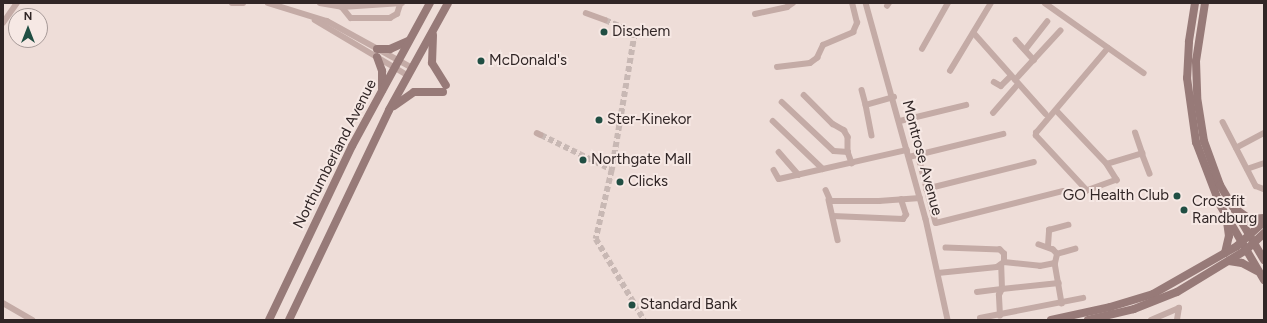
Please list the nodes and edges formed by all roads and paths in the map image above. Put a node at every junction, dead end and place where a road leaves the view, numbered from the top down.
1 (17, 3) edge
2 (232, 3) edge
3 (243, 3) edge
4 (268, 3) edge
5 (320, 3) edge
6 (430, 3) edge
7 (448, 3) edge
8 (793, 3) edge
9 (852, 3) edge
10 (866, 3) edge
11 (948, 3) edge
12 (991, 3) edge
13 (1045, 3) edge
14 (1195, 3) edge
15 (1205, 3) edge
16 (401, 4) edge
17 (342, 7) junction
18 (586, 13) dead end
19 (755, 14) dead end
20 (309, 16) junction
21 (605, 20) tunnel mouth
22 (1046, 22) dead end
23 (3, 23) edge
24 (436, 24) junction
25 (1060, 31) dead end
26 (974, 33) junction
27 (1016, 40) dead end
28 (408, 41) junction
29 (1108, 48) junction
30 (922, 49) dead end
31 (1025, 50) junction
32 (377, 53) junction
33 (1034, 60) junction
34 (397, 65) junction
35 (777, 67) dead end
36 (413, 68) junction
37 (950, 71) dead end
38 (1144, 73) dead end
39 (409, 76) junction
40 (1015, 80) junction
41 (994, 82) dead end
42 (862, 90) dead end
43 (382, 93) junction
44 (804, 95) dead end
45 (894, 97) junction
46 (782, 102) dead end
47 (866, 105) junction
48 (966, 105) dead end
49 (389, 110) junction
50 (1056, 110) junction
51 (992, 113) dead end
52 (1046, 114) dead end
53 (773, 121) dead end
54 (900, 121) junction
55 (1223, 122) dead end
56 (1135, 133) dead end
57 (1264, 133) edge
58 (1003, 134) dead end
59 (872, 135) dead end
60 (1236, 148) junction
61 (908, 150) junction
62 (779, 152) dead end
63 (848, 152) junction
64 (1142, 153) junction
65 (918, 154) junction
66 (909, 156) junction
67 (1034, 162) dead end
68 (1264, 162) edge
69 (852, 164) junction
70 (1107, 164) junction
71 (824, 169) junction
72 (1247, 169) junction
73 (774, 170) dead end
74 (1150, 174) dead end
75 (799, 175) junction
76 (1220, 185) junction
77 (926, 189) junction
78 (1264, 189) edge
79 (826, 190) dead end
80 (1062, 191) dead end
81 (920, 198) junction
82 (829, 200) junction
83 (902, 200) junction
84 (1220, 205) junction
85 (833, 216) junction
86 (1264, 218) edge
87 (1264, 222) edge
88 (1068, 225) dead end
89 (1264, 233) edge
90 (1264, 238) edge
91 (1245, 239) junction
92 (838, 240) dead end
93 (1253, 244) junction
94 (1039, 245) dead end
95 (1048, 246) junction
96 (946, 248) dead end
97 (1075, 249) dead end
98 (1246, 250) junction
99 (1225, 252) junction
100 (1057, 254) junction
101 (1263, 259) edge
102 (1229, 261) junction
103 (1055, 263) junction
104 (1003, 264) junction
105 (1259, 272) junction
106 (938, 273) junction
107 (1264, 280) edge
108 (1059, 283) junction
109 (1002, 289) junction
110 (978, 292) dead end
111 (1084, 298) dead end
112 (3, 303) edge
113 (1062, 303) junction
114 (1112, 314) edge
115 (1000, 316) junction
116 (980, 318) dead end
117 (32, 320) edge
118 (269, 320) edge
119 (289, 320) edge
120 (948, 320) edge
121 (1051, 320) edge
122 (1088, 320) edge
123 (1151, 320) edge
124 (1177, 320) edge

1 - 23 street
2 - 3 street
4 - 20 street
5 - 17 street
6 - 28 main road, Northumberland Avenue
7 - 24 main road, Northumberland Avenue
8 - 19 street
9 - 35 street
10 - 45 street, Montrose Avenue
11 - 30 street
12 - 26 street
13 - 29 street
14 - 84 main road
15 - 76 main road
16 - 17 street
16 - 17 street
18 - 21 street
20 - 32 street
20 - 32 street
22 - 31 street
24 - 36 main road, Northumberland Avenue
24 - 49 main road
25 - 33 street
26 - 37 street
26 - 40 street
27 - 31 street
28 - 32 main road
28 - 34 main road, Northumberland Avenue
29 - 38 street
29 - 50 street
31 - 33 street
32 - 34 street
32 - 34 street
32 - 43 main road
33 - 40 street
34 - 36 street
34 - 39 street
34 - 43 main road, Northumberland Avenue
36 - 39 main road, Northumberland Avenue
39 - 49 main road, Northumberland Avenue
40 - 41 street
40 - 51 street
40 - 52 street
42 - 47 street
43 - 118 main road, Northumberland Avenue
44 - 63 street
45 - 47 street
45 - 54 street, Montrose Avenue
46 - 63 street
47 - 59 street
48 - 54 street
49 - 119 main road, Northumberland Avenue
50 - 70 street
50 - 70 street
53 - 71 street
54 - 61 street, Montrose Avenue
55 - 60 street
56 - 64 street
57 - 60 street
58 - 65 street
60 - 72 street
61 - 66 street, Montrose Avenue
61 - 69 street
62 - 75 street
63 - 69 street
64 - 70 street
64 - 74 street
65 - 66 street
65 - 77 street
66 - 81 street, Montrose Avenue
67 - 77 street
68 - 72 street
69 - 71 street
71 - 75 street
72 - 78 street
73 - 75 street
76 - 86 main road
76 - 91 main road
77 - 80 street
79 - 82 street
81 - 83 street
81 - 106 street, Montrose Avenue
82 - 83 street
82 - 85 street
83 - 85 street
84 - 91 main road
84 - 99 main road
85 - 92 street
87 - 91 main road
88 - 95 street
89 - 93 main road
90 - 101 main road
91 - 93 main road
91 - 98 main road
91 - 99 main road
93 - 98 main road
93 - 101 main road
94 - 95 street
95 - 100 street
96 - 104 street
97 - 100 street
98 - 102 main road
98 - 105 main road
99 - 114 main road
100 - 103 street
102 - 105 main road
102 - 114 main road
103 - 104 street
103 - 108 street
104 - 106 street
104 - 109 street
105 - 107 main road
106 - 120 street, Montrose Avenue
108 - 109 street
108 - 113 street
109 - 110 street
109 - 115 street
111 - 113 street
112 - 117 street
113 - 115 street
114 - 121 main road
114 - 122 main road
115 - 116 street
123 - 124 street

